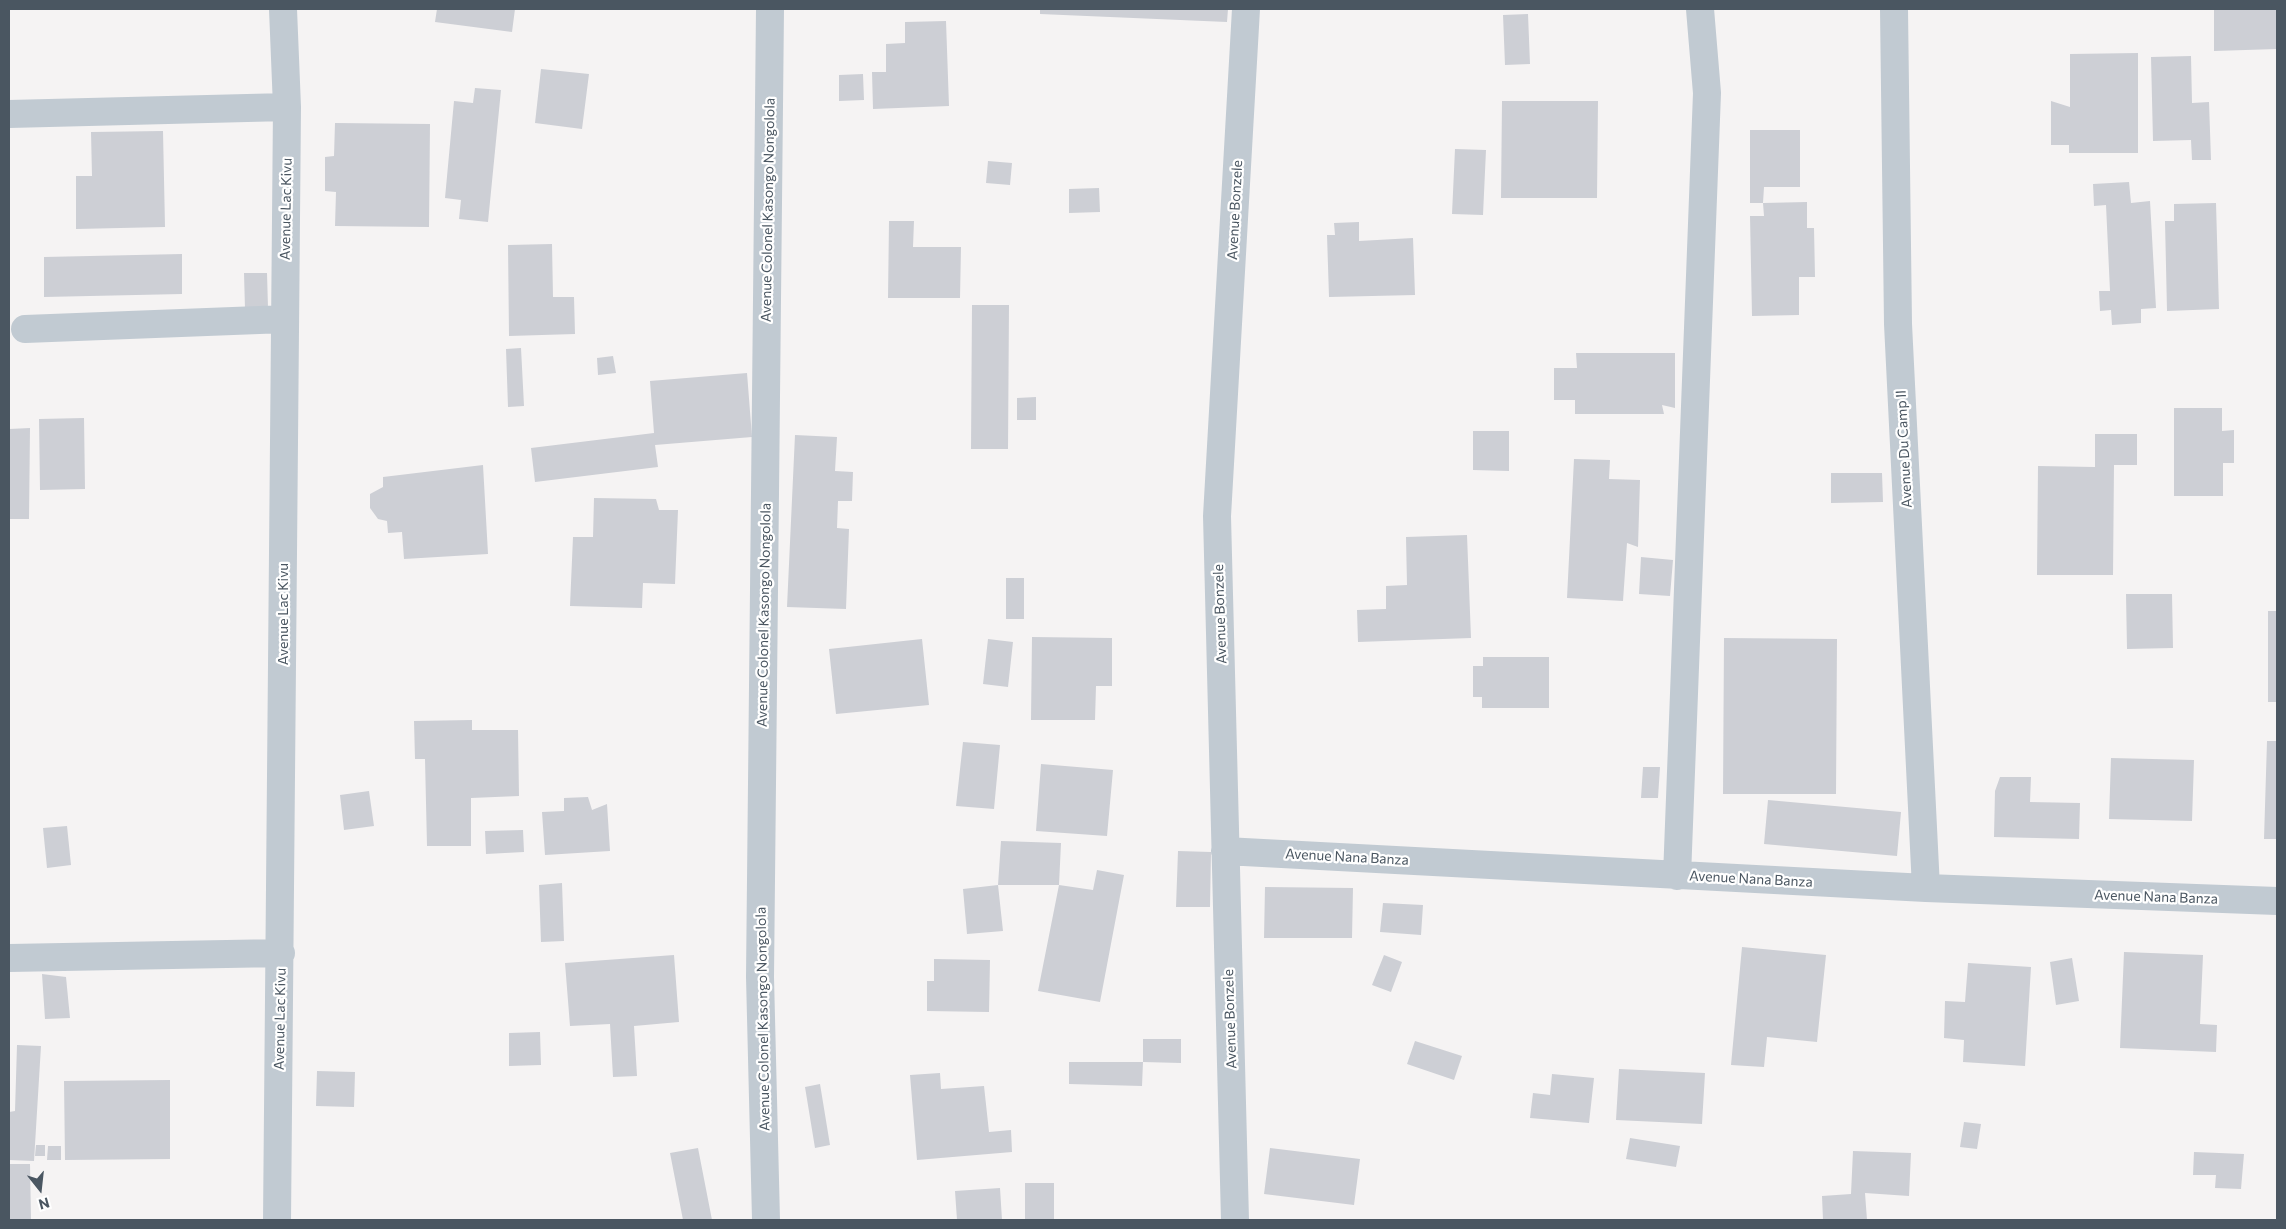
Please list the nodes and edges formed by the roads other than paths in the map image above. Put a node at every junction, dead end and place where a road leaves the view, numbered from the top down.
1 (283, 9) edge
2 (770, 9) edge
3 (1246, 9) edge
4 (1700, 9) edge
5 (1894, 9) edge
6 (287, 107) junction
7 (9, 114) edge
8 (285, 319) junction
9 (25, 329) dead end
10 (1225, 851) junction
11 (1677, 876) junction
12 (1926, 888) junction
13 (2277, 902) edge
14 (280, 953) junction
15 (9, 958) edge
16 (277, 1220) edge
17 (766, 1220) edge
18 (1236, 1220) edge

1 - 6 street, Avenue Lac Kivu
2 - 17 street, Avenue Colonel Kasongo Nongolola
3 - 10 street, Avenue Bonzele
4 - 11 street
5 - 12 street, Avenue Du Camp II
6 - 7 street
6 - 8 street, Avenue Lac Kivu
8 - 9 street
8 - 14 street, Avenue Lac Kivu
10 - 11 street, Avenue Nana Banza
10 - 18 street, Avenue Bonzele
11 - 12 street, Avenue Nana Banza
12 - 13 street, Avenue Nana Banza
14 - 15 street
14 - 16 street, Avenue Lac Kivu

